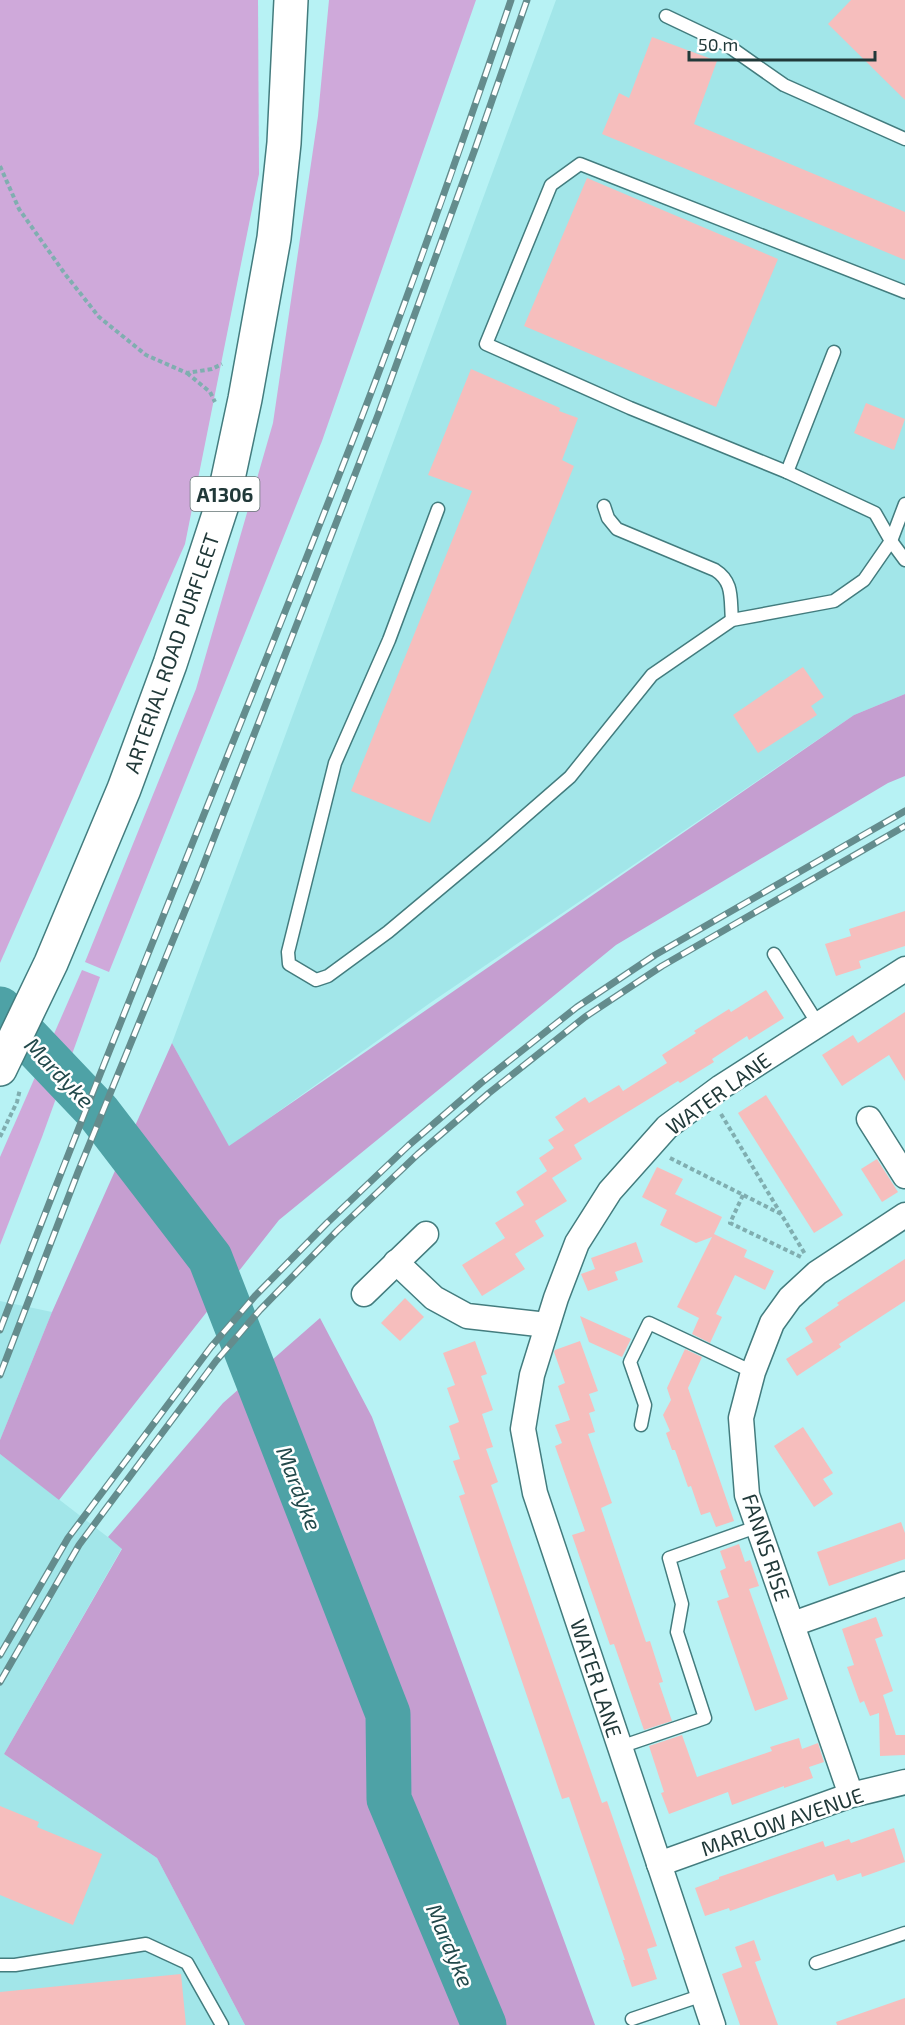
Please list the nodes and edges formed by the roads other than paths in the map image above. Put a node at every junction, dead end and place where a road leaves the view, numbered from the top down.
1 (291, 0) edge
2 (666, 16) dead end
3 (905, 139) edge
4 (905, 292) edge
5 (834, 352) dead end
6 (787, 472) junction
7 (905, 504) edge
8 (604, 506) dead end
9 (438, 509) dead end
10 (891, 541) junction
11 (905, 560) edge
12 (732, 620) junction
13 (774, 954) dead end
14 (905, 969) edge
15 (818, 1024) junction
16 (0, 1069) edge
17 (869, 1119) dead end
18 (905, 1176) edge
19 (905, 1215) edge
20 (426, 1234) dead end
21 (396, 1262) junction
22 (364, 1294) dead end
23 (547, 1325) junction
24 (753, 1372) junction
25 (641, 1425) dead end
26 (759, 1526) junction
27 (905, 1584) edge
28 (793, 1624) junction
29 (620, 1747) junction
30 (905, 1782) edge
31 (851, 1795) junction
32 (659, 1864) junction
33 (905, 1933) edge
34 (816, 1963) dead end
35 (0, 1965) edge
36 (703, 1995) junction
37 (632, 2019) dead end
38 (222, 2025) edge
39 (713, 2025) edge

1 - 16 main road, ARTERIAL ROAD PURFLEET / A1306
2 - 3 lane
4 - 6 lane
5 - 6 lane
6 - 10 lane
7 - 10 lane
8 - 12 lane
9 - 12 lane
10 - 11 lane
10 - 12 lane
13 - 15 lane
14 - 15 street, WATER LANE
15 - 23 street, WATER LANE
17 - 18 street
19 - 24 street, FANNS RISE
20 - 21 street
21 - 22 street
21 - 23 street
23 - 29 street, WATER LANE
24 - 25 lane
24 - 26 street, FANNS RISE
26 - 28 street, FANNS RISE
26 - 29 lane
27 - 28 street
28 - 31 street, FANNS RISE
29 - 32 street, WATER LANE
30 - 31 street, MARLOW AVENUE
31 - 32 street, MARLOW AVENUE
32 - 36 street, WATER LANE
33 - 34 lane
35 - 38 lane
36 - 37 lane
36 - 39 street, WATER LANE

